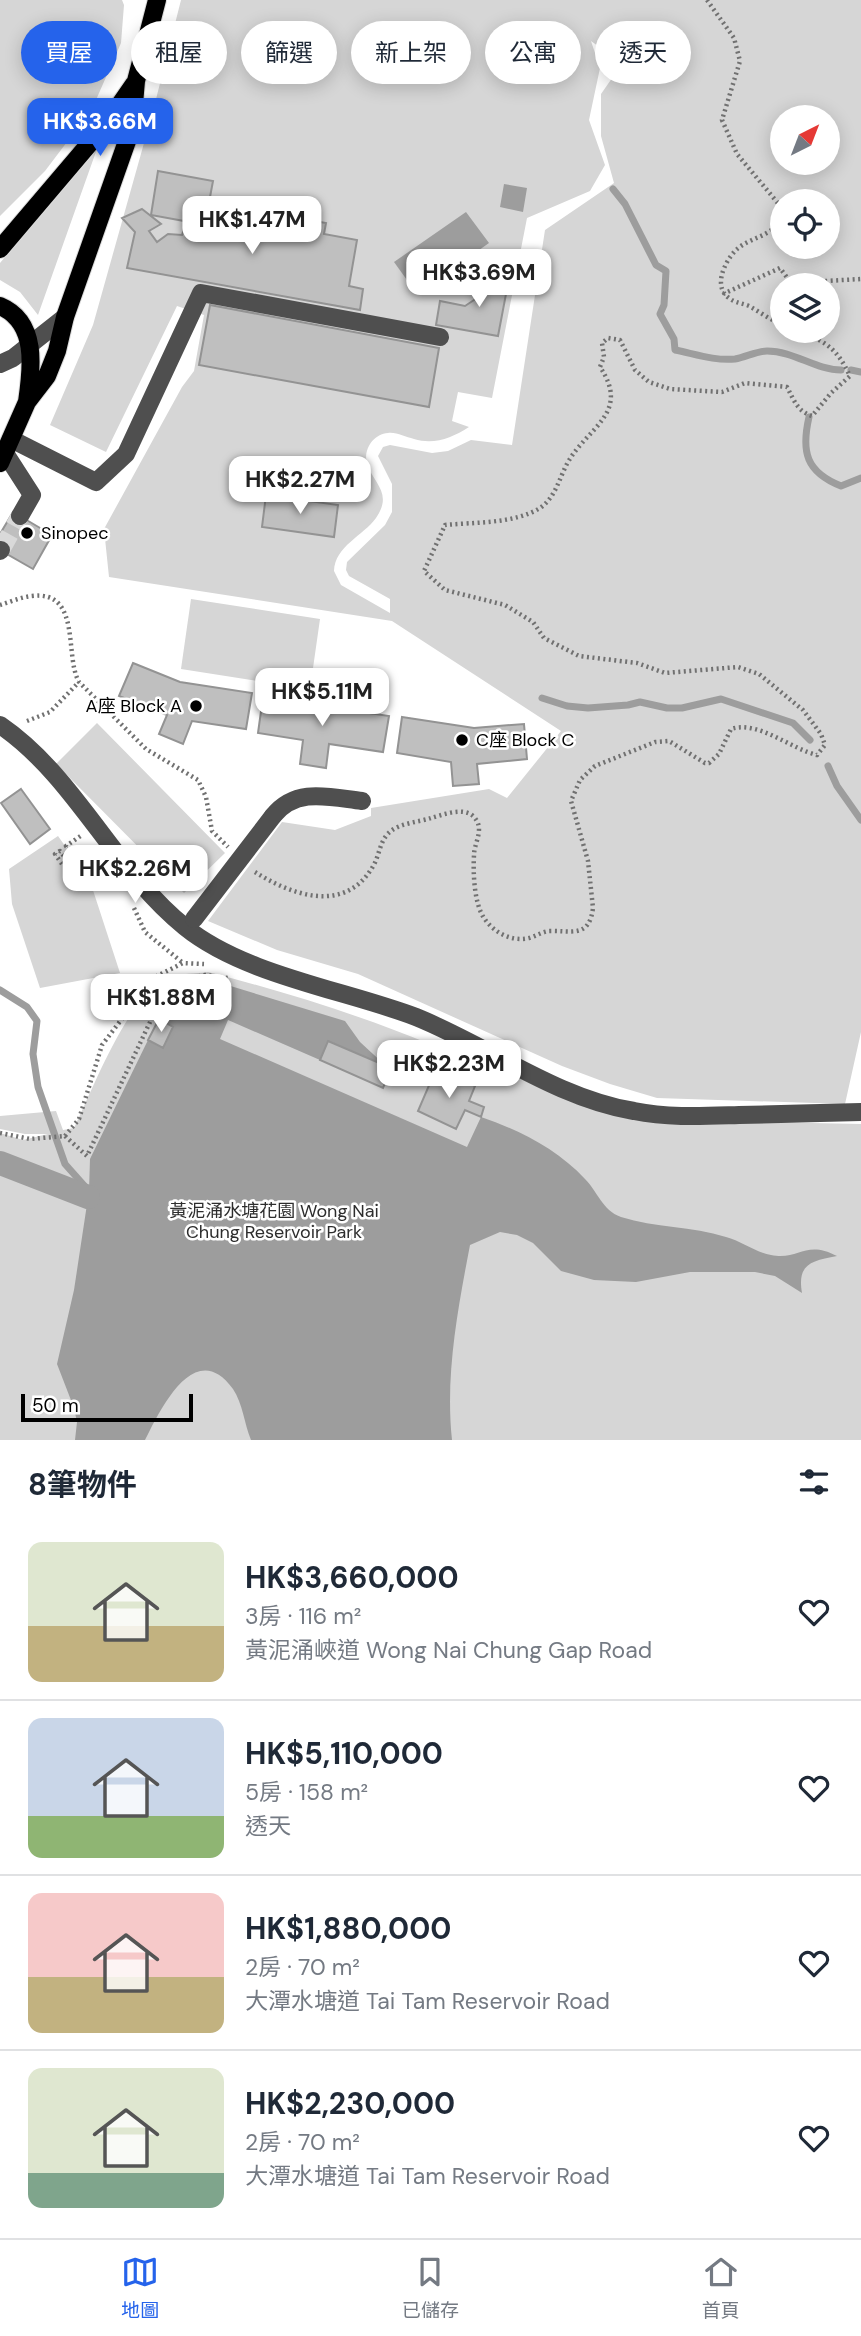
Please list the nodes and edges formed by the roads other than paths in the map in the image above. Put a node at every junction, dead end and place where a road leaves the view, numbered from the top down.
1 (157, 0) edge
2 (152, 21) edge
3 (134, 84) edge
4 (136, 84) edge
5 (0, 249) edge
6 (0, 306) edge
7 (65, 317) junction
8 (440, 337) dead end
9 (30, 346) junction
10 (0, 364) edge
11 (27, 402) junction
12 (5, 452) edge
13 (20, 516) tunnel mouth
14 (3, 727) edge
15 (362, 801) dead end
16 (190, 924) junction
17 (861, 1112) edge

1 - 2 main road
3 - 5 main road
4 - 7 main road
6 - 9 main road
7 - 9 street
7 - 11 main road
8 - 12 street
9 - 10 street
9 - 11 main road
11 - 12 main road
12 - 13 street
14 - 16 street
15 - 16 street, bridge
16 - 17 street

